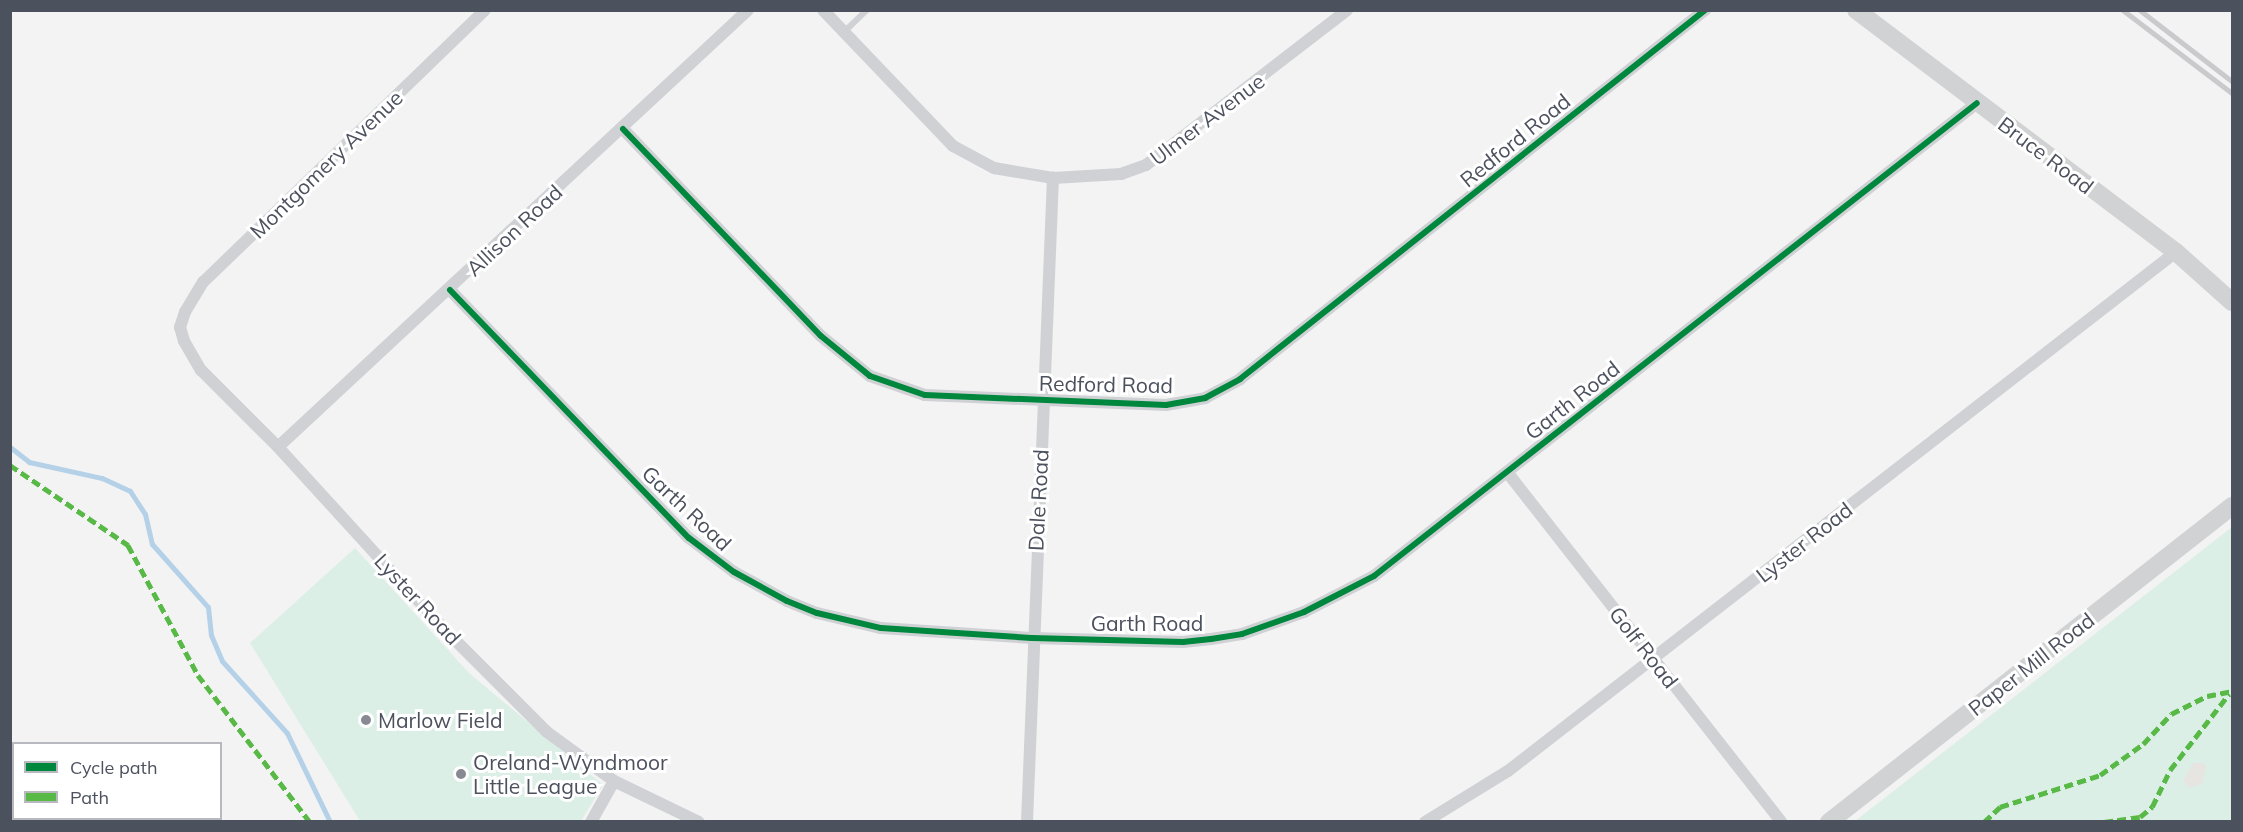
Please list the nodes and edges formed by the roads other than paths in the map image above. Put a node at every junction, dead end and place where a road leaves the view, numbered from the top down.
1 (485, 10) edge
2 (748, 10) edge
3 (824, 10) edge
4 (867, 10) edge
5 (1347, 10) edge
6 (1705, 10) edge
7 (1856, 10) edge
8 (844, 32) junction
9 (1977, 103) junction
10 (623, 129) junction
11 (1053, 178) junction
12 (2176, 252) junction
13 (450, 290) junction
14 (2232, 302) edge
15 (180, 327) joint
16 (1042, 399) junction
17 (278, 447) junction
18 (1507, 472) junction
19 (2232, 506) edge
20 (1032, 638) junction
21 (1655, 659) junction
22 (614, 781) junction
23 (591, 822) edge
24 (699, 822) edge
25 (1027, 822) edge
26 (1425, 822) edge
27 (1781, 822) edge
28 (1828, 822) edge

1 - 15 street, Montgomery Avenue
2 - 10 street, Allison Road
3 - 8 street, Ulmer Avenue
4 - 8 lane
5 - 11 street, Ulmer Avenue
6 - 16 street, Redford Road
7 - 9 street, Bruce Road
8 - 11 street, Ulmer Avenue
9 - 12 street, Bruce Road
9 - 18 street, Garth Road
10 - 13 street, Allison Road
10 - 16 street, Redford Road
11 - 16 street, Dale Road
12 - 14 street, Bruce Road
12 - 21 street, Lyster Road
13 - 17 street, Allison Road
13 - 20 street, Garth Road
15 - 17 street, Lyster Road
16 - 20 street, Dale Road
17 - 22 street, Lyster Road
18 - 20 street, Garth Road
18 - 21 street, Golf Road
19 - 28 street, Paper Mill Road
20 - 25 street, Dale Road
21 - 26 street, Lyster Road
21 - 27 street, Golf Road
22 - 23 street
22 - 24 street, Lyster Road

